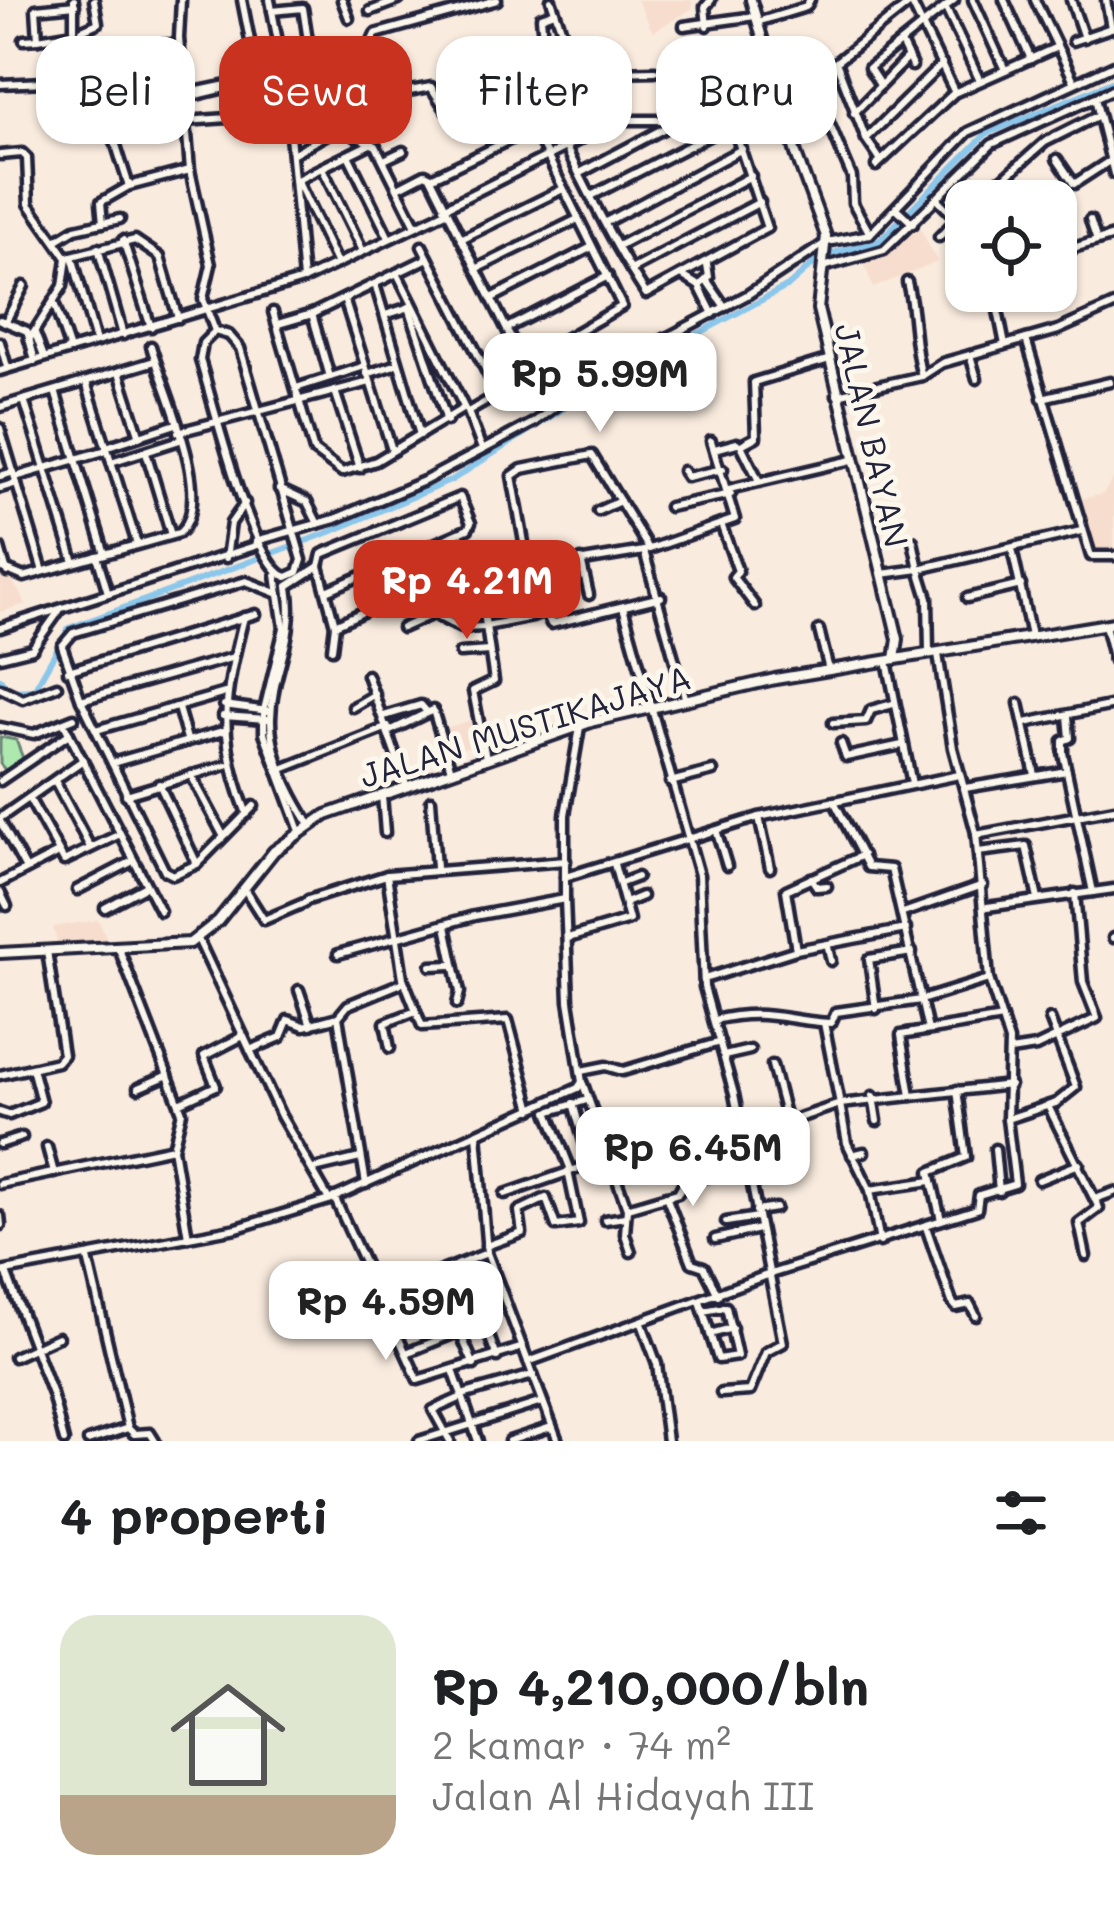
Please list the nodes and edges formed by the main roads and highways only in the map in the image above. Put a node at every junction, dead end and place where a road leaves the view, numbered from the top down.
1 (752, 0) edge
2 (1109, 624) edge
3 (898, 639) junction
4 (929, 656) junction
5 (891, 661) junction
6 (0, 953) edge

1 - 3 main road, JALAN BAYAN
2 - 4 main road, JALAN MUSTIKAJAYA
3 - 4 main road
3 - 5 main road, JALAN BAYAN
4 - 5 main road, JALAN MUSTIKAJAYA
5 - 6 main road, JALAN MUSTIKAJAYA

